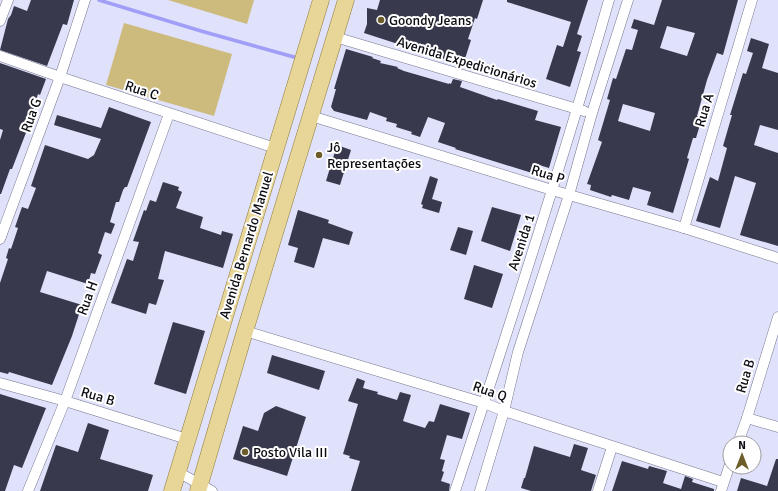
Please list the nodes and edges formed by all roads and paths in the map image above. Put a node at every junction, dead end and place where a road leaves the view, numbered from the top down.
1 (8, 0) edge
2 (85, 0) edge
3 (321, 0) edge
4 (346, 0) edge
5 (609, 0) edge
6 (628, 0) edge
7 (752, 0) edge
8 (0, 21) edge
9 (335, 37) junction
10 (0, 56) edge
11 (60, 77) junction
12 (577, 109) junction
13 (592, 113) junction
14 (169, 114) junction
15 (312, 116) junction
16 (275, 148) junction
17 (552, 190) junction
18 (568, 195) junction
19 (684, 228) junction
20 (0, 239) edge
21 (778, 258) edge
22 (778, 317) edge
23 (245, 331) junction
24 (0, 383) edge
25 (65, 401) junction
26 (484, 403) junction
27 (504, 411) junction
28 (747, 418) junction
29 (778, 427) edge
30 (741, 435) edge
31 (187, 439) junction
32 (612, 447) junction
33 (726, 475) edge
34 (177, 485) edge
35 (722, 487) edge
36 (203, 489) edge
37 (28, 491) edge
38 (455, 491) edge
39 (480, 491) edge
40 (598, 491) edge

1 - 8 street
2 - 11 street, Rua G
3 - 16 main road, Avenida Bernardo Manuel
4 - 9 main road, Avenida Bernardo Manuel
5 - 12 street, Avenida 1
6 - 13 street
7 - 19 street, Rua A
9 - 12 street, Avenida Expedicionários
9 - 15 main road, Avenida Bernardo Manuel
10 - 11 street, Rua C
11 - 14 street, Rua C
11 - 20 street, Rua G
12 - 13 street, Avenida Expedicionários
12 - 17 street, Avenida 1
13 - 18 street
14 - 16 street, Rua C
14 - 25 street, Rua H
15 - 17 street, Rua P
15 - 23 main road, Avenida Bernardo Manuel
16 - 31 main road, Avenida Bernardo Manuel
17 - 18 street, Rua P
17 - 26 street, Avenida 1
18 - 19 street, Rua P
18 - 27 street
19 - 21 street, Rua P
22 - 28 street, Rua B
23 - 26 street, Rua Q
23 - 36 main road, Avenida Bernardo Manuel
24 - 25 street, Rua B
25 - 31 street, Rua B
25 - 37 street, Rua H
26 - 27 street, Rua Q
26 - 38 street, Avenida 1
27 - 32 street, Rua Q
27 - 39 street
28 - 29 street
28 - 30 street, Rua B
31 - 34 main road, Avenida Bernardo Manuel
32 - 35 street, Rua Q
32 - 40 street
33 - 35 street
34 - 36 street

